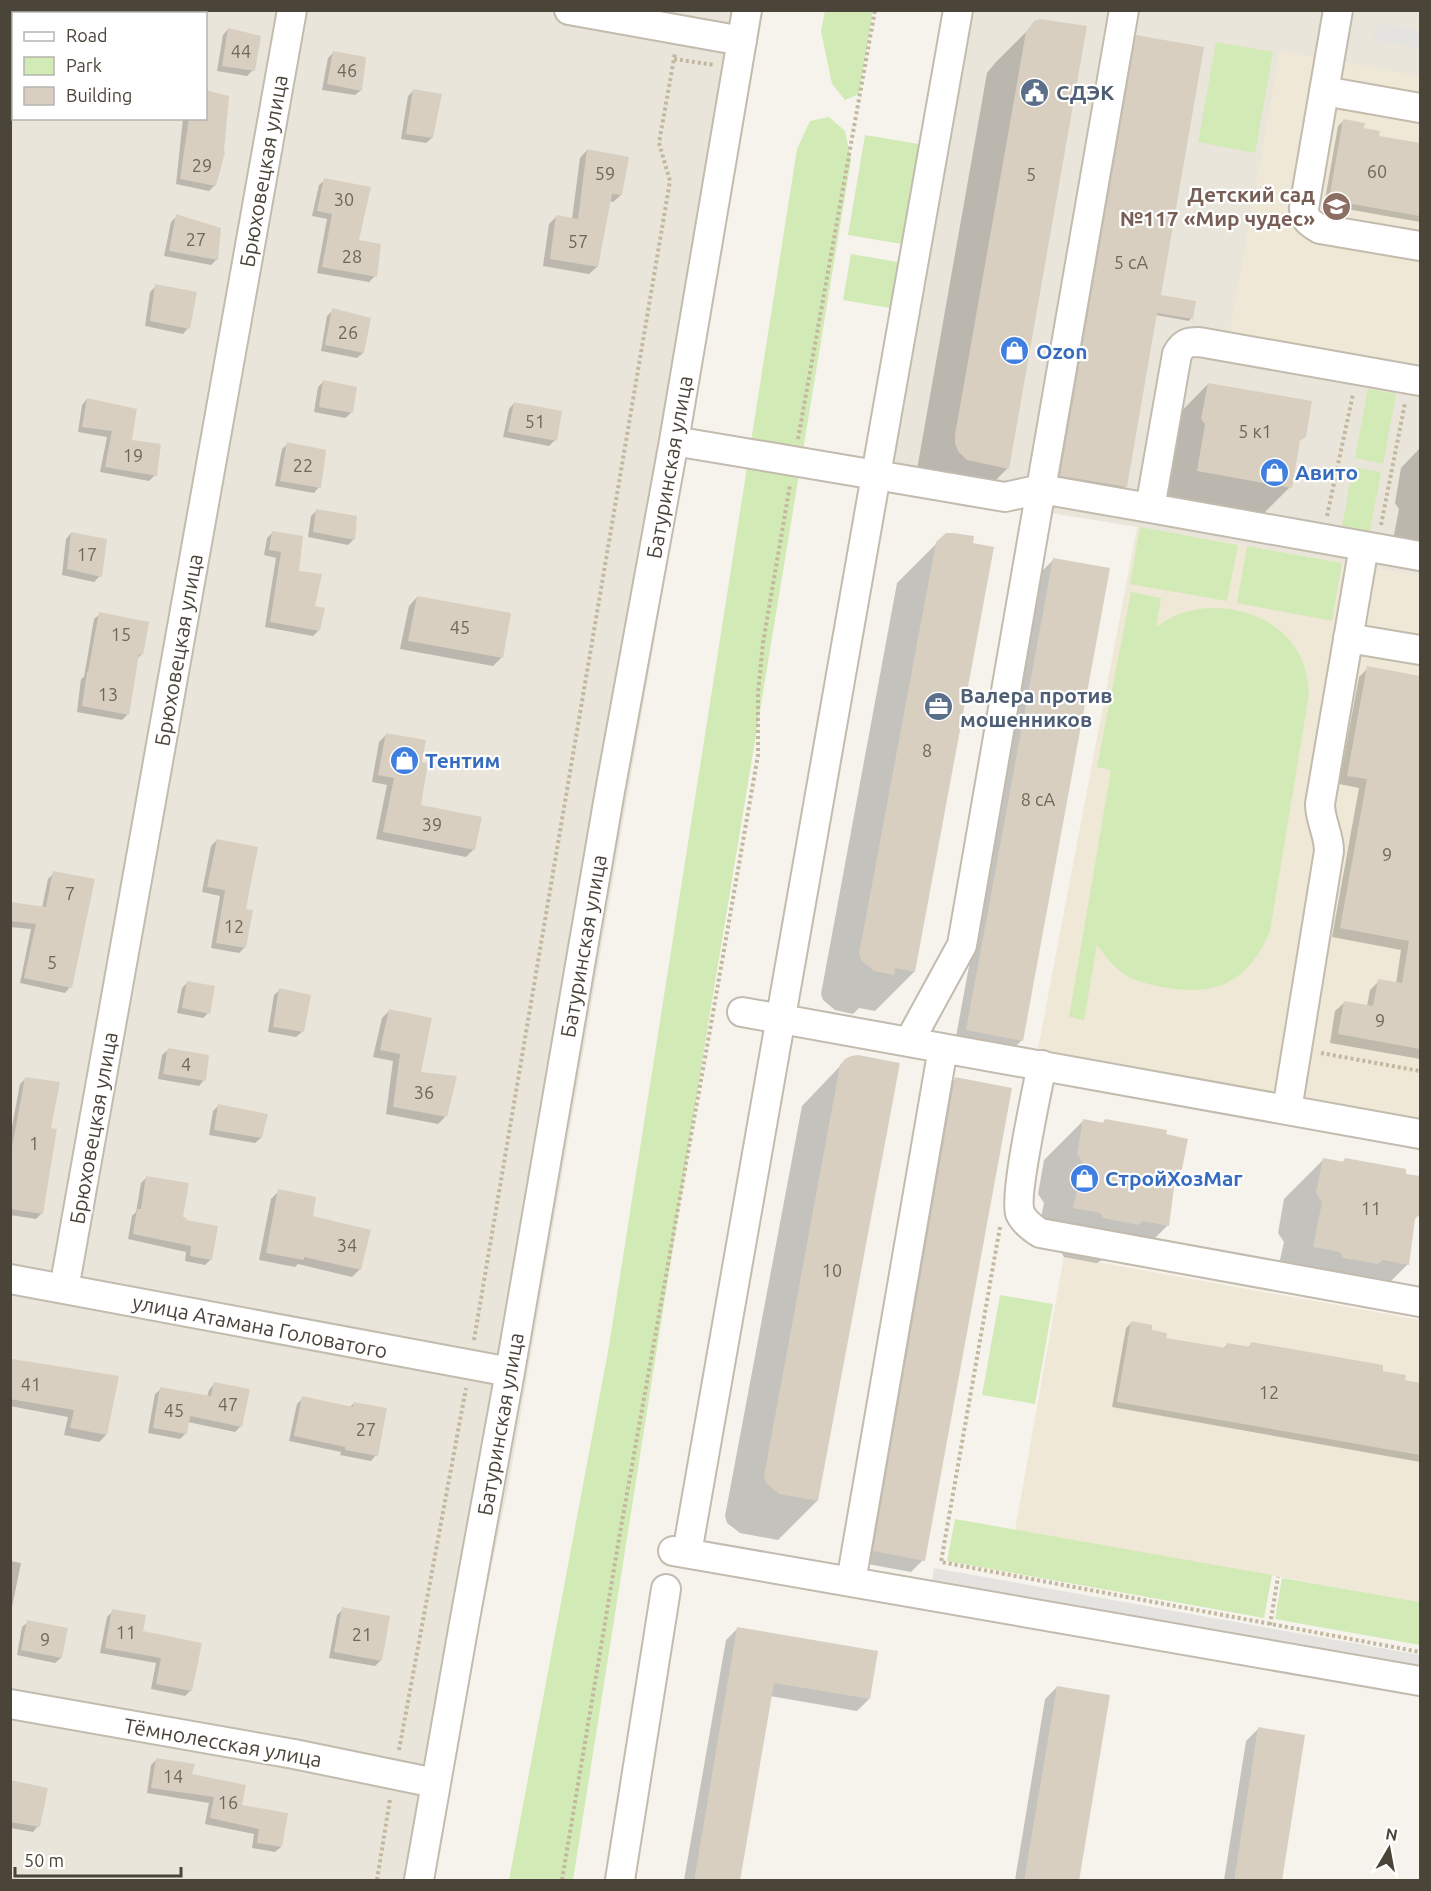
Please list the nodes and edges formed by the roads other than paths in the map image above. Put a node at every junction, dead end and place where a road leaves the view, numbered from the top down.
1 (292, 10) edge
2 (569, 10) edge
3 (747, 10) edge
4 (958, 10) edge
5 (1124, 10) edge
6 (1338, 10) edge
7 (742, 41) junction
8 (1324, 91) junction
9 (1420, 108) edge
10 (1420, 246) edge
11 (1415, 380) edge
12 (674, 441) junction
13 (876, 475) junction
14 (1041, 489) junction
15 (1150, 508) junction
16 (1370, 547) junction
17 (1420, 556) edge
18 (1348, 638) junction
19 (1420, 650) edge
20 (742, 1012) dead end
21 (782, 1019) junction
22 (909, 1042) junction
23 (943, 1048) junction
24 (1042, 1065) junction
25 (1287, 1110) junction
26 (1420, 1134) edge
27 (10, 1279) edge
28 (64, 1289) junction
29 (1420, 1302) edge
30 (510, 1372) junction
31 (851, 1582) junction
32 (666, 1589) dead end
33 (1420, 1681) edge
34 (10, 1704) edge
35 (435, 1783) junction
36 (419, 1881) edge
37 (620, 1881) edge

1 - 28 street, Брюховецкая улица
2 - 7 street
3 - 7 street, Батуринская улица
4 - 13 street
5 - 14 street
6 - 8 street
7 - 12 street, Батуринская улица
8 - 9 street
8 - 10 street
11 - 15 street
12 - 13 street
12 - 30 street, Батуринская улица
13 - 14 street
13 - 21 street
14 - 15 street
14 - 22 street
15 - 16 street
16 - 17 street
16 - 18 street
18 - 19 street
18 - 25 street
20 - 21 street
21 - 22 street
21 - 31 street
22 - 23 street
23 - 24 street
23 - 31 street
24 - 25 street
24 - 29 street
25 - 26 street
27 - 28 street, улица Атамана Головатого
28 - 30 street, улица Атамана Головатого
30 - 35 street, Батуринская улица
31 - 33 street
32 - 37 street
34 - 35 street, Тёмнолесская улица
35 - 36 street, Батуринская улица

